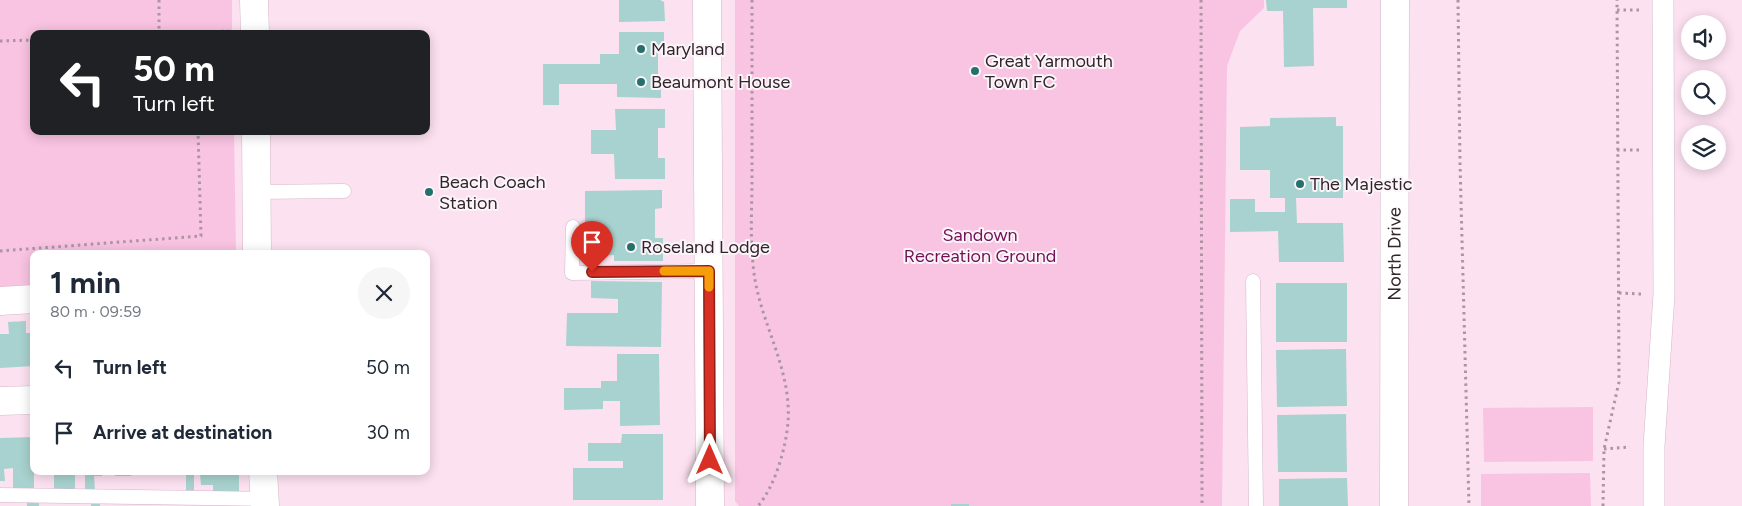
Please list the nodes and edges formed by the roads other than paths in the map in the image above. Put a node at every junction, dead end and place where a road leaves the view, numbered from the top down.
1 (254, 0) edge
2 (707, 0) edge
3 (1395, 0) edge
4 (1663, 0) edge
5 (255, 30) edge
6 (256, 135) edge
7 (256, 192) junction
8 (344, 192) dead end
9 (573, 227) dead end
10 (257, 250) edge
11 (709, 271) junction
12 (1253, 281) dead end
13 (30, 299) edge
14 (0, 301) edge
15 (30, 400) edge
16 (0, 401) edge
17 (263, 475) edge
18 (0, 495) edge
19 (265, 502) edge
20 (710, 506) edge
21 (1256, 506) edge
22 (1394, 506) edge
23 (1654, 506) edge

1 - 5 street
2 - 11 street
3 - 22 street, North Drive
4 - 23 street
6 - 7 street
7 - 8 lane
7 - 10 street
9 - 11 lane
11 - 20 street
12 - 21 lane
13 - 14 street
15 - 16 street
17 - 19 street
18 - 19 lane

